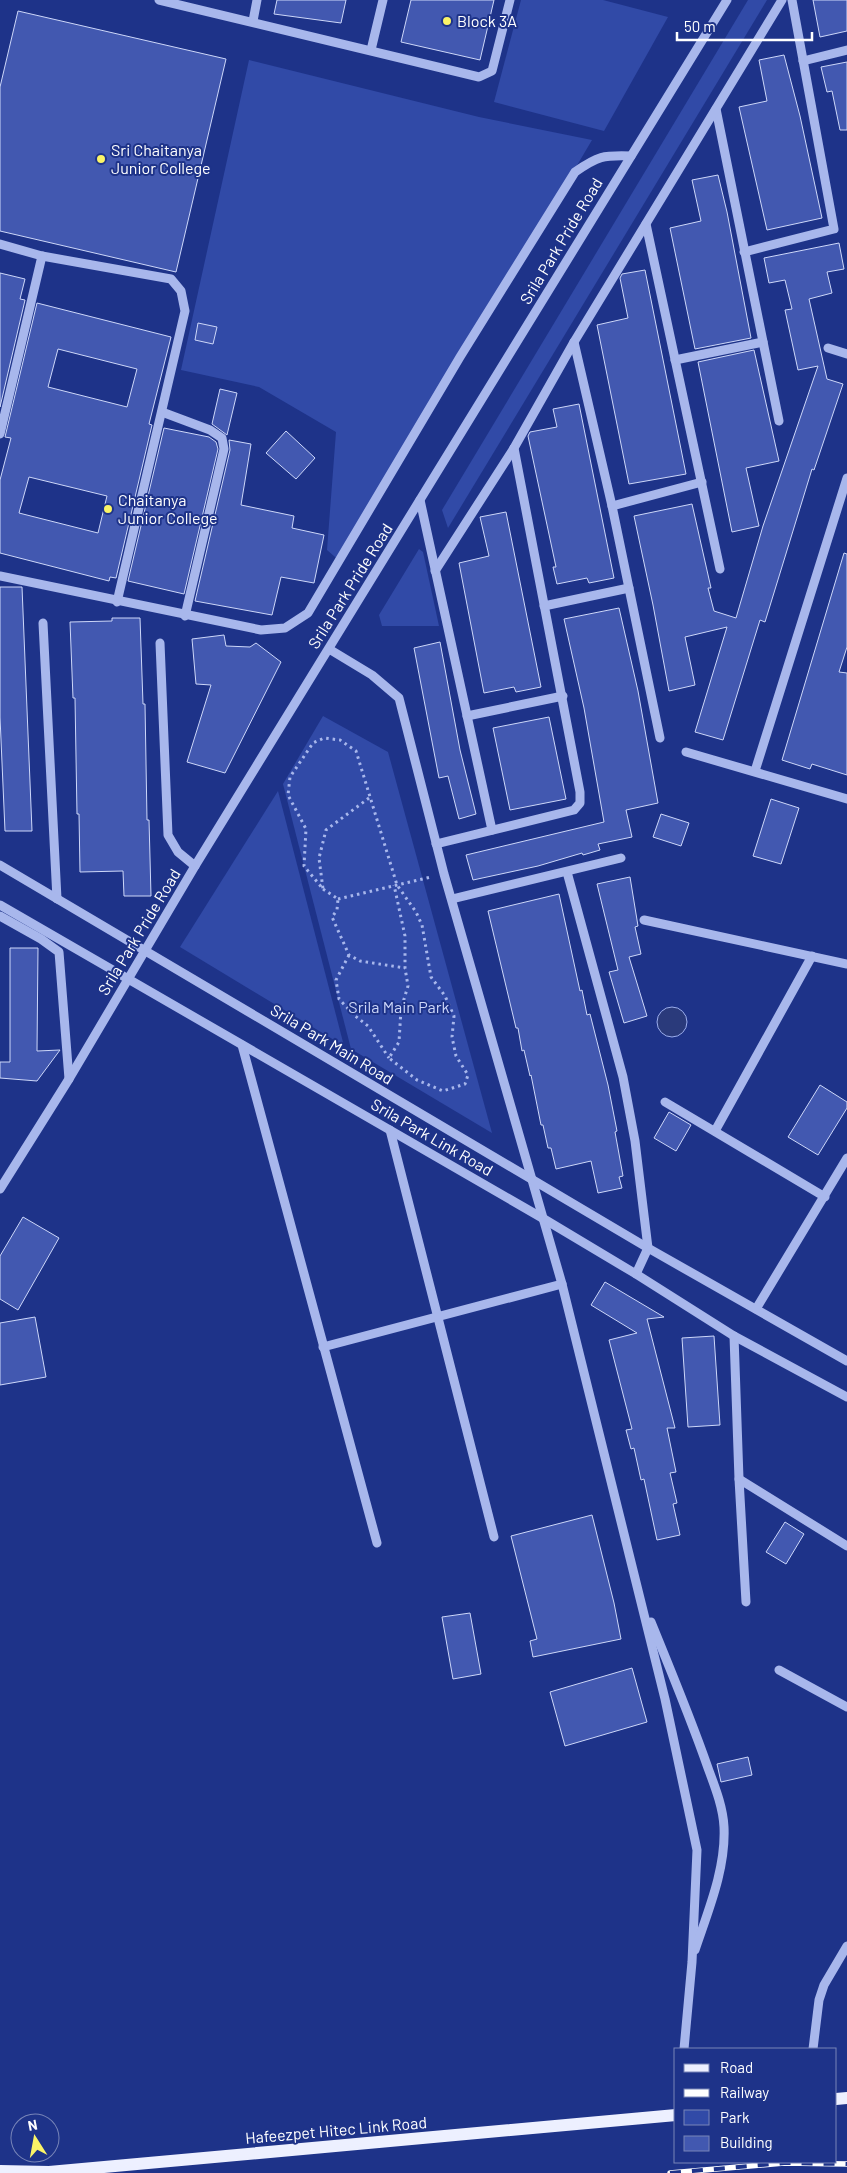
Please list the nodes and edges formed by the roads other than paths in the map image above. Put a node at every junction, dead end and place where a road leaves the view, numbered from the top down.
1 (161, 0) edge
2 (257, 0) edge
3 (383, 0) edge
4 (510, 0) edge
5 (726, 0) edge
6 (782, 0) edge
7 (792, 0) edge
8 (253, 21) junction
9 (371, 50) junction
10 (847, 50) edge
11 (803, 61) junction
12 (716, 109) junction
13 (631, 156) junction
14 (646, 224) junction
15 (0, 244) edge
16 (744, 252) junction
17 (42, 256) junction
18 (574, 342) junction
19 (763, 342) junction
20 (828, 348) dead end
21 (847, 354) edge
22 (675, 360) junction
23 (162, 412) junction
24 (779, 421) dead end
25 (0, 434) edge
26 (514, 448) junction
27 (847, 478) edge
28 (702, 482) junction
29 (420, 500) junction
30 (612, 506) junction
31 (720, 569) dead end
32 (436, 571) junction
33 (0, 576) edge
34 (629, 588) junction
35 (116, 602) junction
36 (544, 606) junction
37 (185, 616) junction
38 (43, 623) dead end
39 (160, 643) dead end
40 (329, 649) junction
41 (563, 696) junction
42 (467, 716) junction
43 (660, 738) dead end
44 (686, 752) dead end
45 (756, 771) junction
46 (847, 799) edge
47 (492, 830) junction
48 (436, 844) junction
49 (621, 858) dead end
50 (0, 865) edge
51 (195, 866) junction
52 (567, 872) junction
53 (57, 899) junction
54 (452, 899) junction
55 (0, 905) edge
56 (0, 916) edge
57 (644, 920) dead end
58 (145, 951) junction
59 (812, 956) junction
60 (847, 964) edge
61 (128, 979) junction
62 (242, 1045) junction
63 (69, 1079) junction
64 (665, 1102) dead end
65 (390, 1130) junction
66 (715, 1131) junction
67 (847, 1158) edge
68 (533, 1180) junction
69 (0, 1189) edge
70 (825, 1197) junction
71 (544, 1219) junction
72 (648, 1248) junction
73 (636, 1274) junction
74 (562, 1284) junction
75 (756, 1309) junction
76 (438, 1317) junction
77 (734, 1336) junction
78 (323, 1347) junction
79 (847, 1361) edge
80 (847, 1397) edge
81 (739, 1479) junction
82 (494, 1536) dead end
83 (377, 1543) dead end
84 (847, 1546) edge
85 (639, 1592) junction
86 (746, 1602) dead end
87 (779, 1670) dead end
88 (847, 1707) edge
89 (847, 1946) edge
90 (692, 1962) junction
91 (684, 2048) edge
92 (813, 2048) edge
93 (674, 2115) edge
94 (0, 2170) edge

1 - 8 street
2 - 8 street
3 - 9 street
4 - 9 street
5 - 13 street, Srila Park Pride Road
6 - 12 street
7 - 11 street
8 - 9 street
10 - 11 street
11 - 16 street
12 - 14 street
12 - 16 street
13 - 29 street, Srila Park Pride Road
13 - 37 street
14 - 18 street
14 - 22 street
15 - 17 street
16 - 19 street
17 - 23 street
17 - 25 street
18 - 26 street
18 - 30 street
19 - 22 street
19 - 24 street
20 - 21 street
22 - 28 street
23 - 35 street
23 - 37 street
26 - 32 street
26 - 36 street
27 - 45 street
28 - 30 street
28 - 31 street
29 - 32 street
29 - 40 street, Srila Park Pride Road
30 - 34 street
32 - 42 street
33 - 35 street
34 - 36 street
34 - 43 street
35 - 37 street
36 - 41 street
38 - 53 street
39 - 51 street
40 - 48 street
40 - 51 street, Srila Park Pride Road
41 - 42 street
41 - 47 street
42 - 47 street
44 - 45 street
45 - 46 street
47 - 48 street
48 - 54 street
49 - 52 street
50 - 53 street, Srila Park Main Road
51 - 58 street, Srila Park Pride Road
52 - 54 street
52 - 72 street
53 - 58 street, Srila Park Main Road
54 - 68 street
55 - 61 street, Srila Park Link Road
56 - 63 street
57 - 59 street
58 - 61 street, Srila Park Pride Road
58 - 68 street, Srila Park Main Road
59 - 60 street
59 - 66 street
61 - 62 street, Srila Park Link Road
61 - 63 street, Srila Park Pride Road
62 - 65 street, Srila Park Link Road
62 - 78 street
63 - 69 street, Srila Park Pride Road
64 - 66 street
65 - 71 street, Srila Park Link Road
65 - 76 street
66 - 70 street
67 - 70 street
68 - 71 street
68 - 72 street, Srila Park Main Road
70 - 75 street
71 - 73 street, Srila Park Link Road
71 - 74 street
72 - 73 street
72 - 75 street
73 - 77 street, Srila Park Link Road
74 - 76 street
74 - 85 street
75 - 79 street
76 - 78 street
76 - 82 street
77 - 80 street, Srila Park Link Road
77 - 81 street
78 - 83 street
81 - 84 street
81 - 86 street
85 - 90 street
85 - 90 street
87 - 88 street
89 - 92 street
90 - 91 street
93 - 94 main road, Hafeezpet Hitec Link Road

